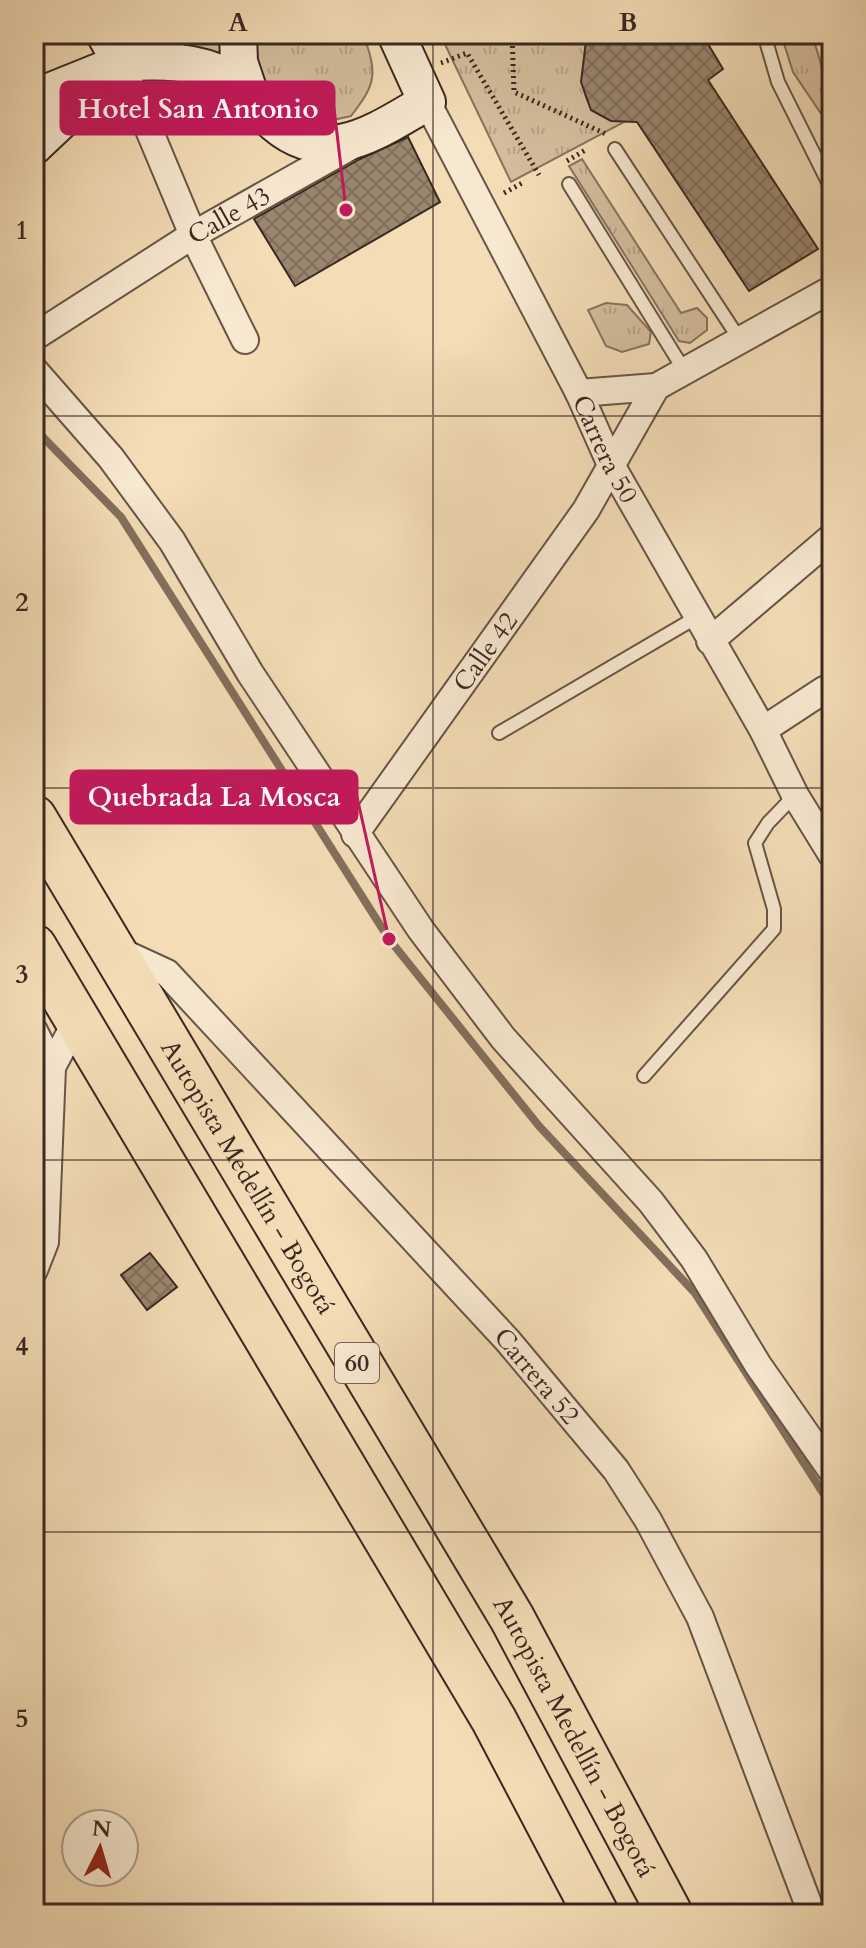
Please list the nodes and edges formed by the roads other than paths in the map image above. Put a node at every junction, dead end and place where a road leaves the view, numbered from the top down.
1 (170, 34) edge
2 (238, 34) edge
3 (395, 34) edge
4 (764, 34) edge
5 (113, 49) edge
6 (420, 88) junction
7 (249, 92) junction
8 (34, 98) edge
9 (366, 138) junction
10 (34, 146) edge
11 (615, 149) dead end
12 (569, 184) dead end
13 (832, 190) edge
14 (193, 235) junction
15 (832, 289) edge
16 (34, 337) edge
17 (245, 340) dead end
18 (741, 341) junction
19 (34, 370) edge
20 (684, 370) junction
21 (656, 387) junction
22 (579, 393) junction
23 (611, 465) junction
24 (832, 537) edge
25 (697, 617) junction
26 (710, 641) junction
27 (832, 691) edge
28 (763, 730) junction
29 (499, 733) dead end
30 (795, 795) junction
31 (34, 818) edge
32 (355, 834) junction
33 (832, 855) edge
34 (34, 947) edge
35 (110, 947) junction
36 (77, 1020) junction
37 (34, 1031) edge
38 (52, 1067) junction
39 (644, 1076) dead end
40 (40, 1150) edge
41 (34, 1270) edge
42 (832, 1471) edge
43 (596, 1914) edge
44 (670, 1914) edge
45 (812, 1914) edge

1 - 5 street
2 - 7 street
3 - 6 street, Carrera 50
3 - 9 street
4 - 13 lane
5 - 7 street
5 - 8 street
5 - 10 street
5 - 14 street
6 - 9 street, Calle 43
6 - 22 street, Carrera 50
7 - 9 street
9 - 14 street, Calle 43
11 - 18 lane
12 - 20 lane
14 - 16 street, Calle 43
14 - 17 street
15 - 18 street
18 - 20 street
19 - 32 street
20 - 21 street
21 - 22 street
21 - 23 street, Calle 42
22 - 23 street, Carrera 50
23 - 25 street, Carrera 50
23 - 32 street, Calle 42
24 - 26 street
25 - 26 street, Carrera 50
25 - 29 lane
26 - 28 street, Carrera 50
27 - 28 street
28 - 30 street, Carrera 50
30 - 33 street, Carrera 50
30 - 39 lane
31 - 35 highway, Autopista Medellín - Bogotá / 60
32 - 42 street
34 - 36 highway, 60
35 - 44 highway, Autopista Medellín - Bogotá / 60
35 - 45 street, Carrera 52
36 - 38 street
36 - 43 highway, 60
37 - 38 street
38 - 40 street
40 - 41 street

